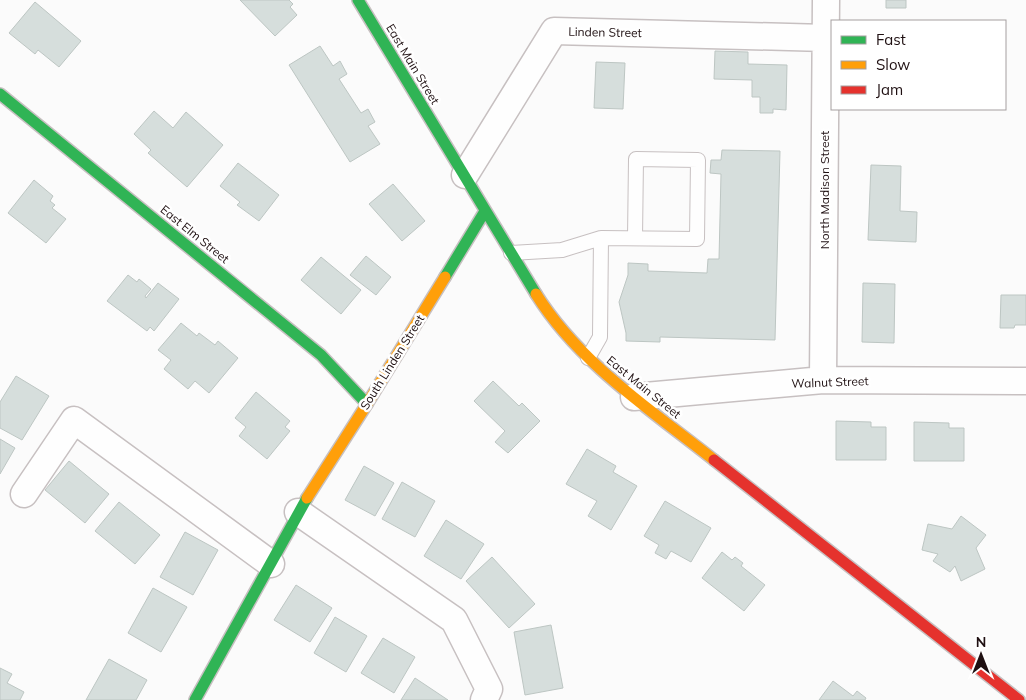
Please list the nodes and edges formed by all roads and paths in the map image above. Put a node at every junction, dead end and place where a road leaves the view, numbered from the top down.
1 (358, 0) edge
2 (826, 0) edge
3 (826, 38) junction
4 (0, 94) edge
5 (465, 175) junction
6 (485, 211) junction
7 (601, 238) junction
8 (635, 238) junction
9 (511, 253) junction
10 (588, 358) junction
11 (823, 380) junction
12 (1026, 381) edge
13 (634, 397) junction
14 (367, 404) junction
15 (24, 494) dead end
16 (298, 512) junction
17 (271, 564) junction
18 (195, 700) edge
19 (484, 700) edge
20 (1019, 700) edge

1 - 5 street, East Main Street
2 - 3 street, North Madison Street
3 - 5 street, Linden Street
3 - 11 street, North Madison Street
4 - 14 street, East Elm Street
5 - 6 street, East Main Street
6 - 9 street, East Main Street
6 - 14 street, South Linden Street
7 - 8 lane
7 - 9 lane
7 - 10 lane
8 - 8 lane
9 - 10 street, East Main Street
10 - 13 street, East Main Street
11 - 12 street, Walnut Street
11 - 13 street, Walnut Street
13 - 20 street, East Main Street
14 - 16 street, South Linden Street
15 - 17 street
16 - 17 street, South Linden Street
16 - 19 street
17 - 18 street, South Linden Street

